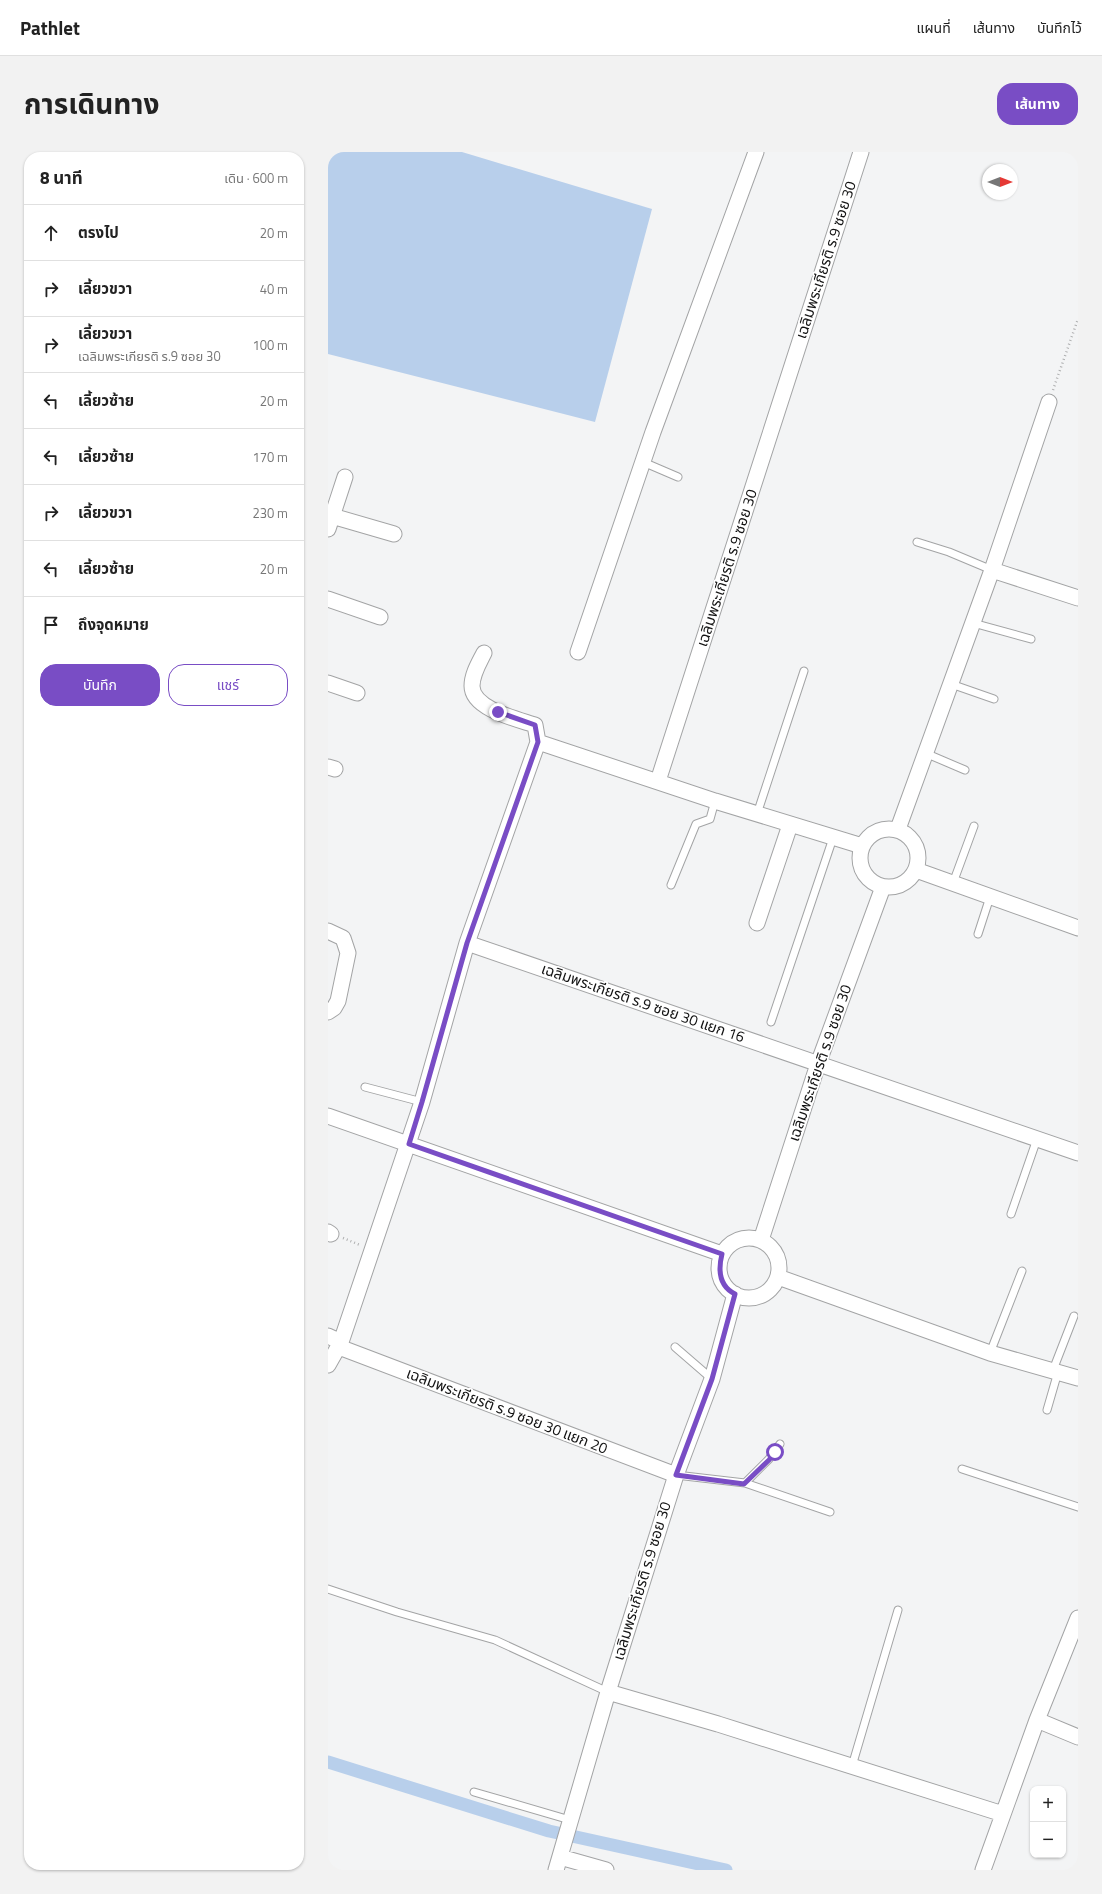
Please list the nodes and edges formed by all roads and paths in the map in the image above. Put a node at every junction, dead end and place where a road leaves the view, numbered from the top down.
1 (756, 152) edge
2 (861, 152) edge
3 (1078, 319) edge
4 (1049, 402) joint
5 (642, 462) junction
6 (345, 477) dead end
7 (678, 477) dead end
8 (330, 523) edge
9 (394, 534) dead end
10 (917, 542) dead end
11 (992, 570) junction
12 (1078, 598) edge
13 (328, 599) edge
14 (380, 617) dead end
15 (973, 624) junction
16 (1031, 639) dead end
17 (578, 652) dead end
18 (484, 653) dead end
19 (804, 671) dead end
20 (328, 683) edge
21 (951, 684) junction
22 (357, 693) dead end
23 (994, 699) dead end
24 (538, 742) junction
25 (926, 753) junction
26 (965, 770) dead end
27 (658, 781) junction
28 (715, 801) junction
29 (757, 814) junction
30 (790, 825) junction
31 (974, 826) dead end
32 (898, 829) junction
33 (833, 838) junction
34 (862, 846) junction
35 (916, 870) junction
36 (953, 883) junction
37 (671, 886) dead end
38 (883, 887) junction
39 (990, 897) junction
40 (757, 923) dead end
41 (1078, 928) edge
42 (328, 931) edge
43 (978, 934) dead end
44 (467, 943) junction
45 (328, 1012) edge
46 (771, 1022) dead end
47 (818, 1064) junction
48 (365, 1087) dead end
49 (422, 1102) junction
50 (328, 1116) edge
51 (1037, 1139) junction
52 (409, 1144) junction
53 (1078, 1153) edge
54 (1011, 1214) dead end
55 (329, 1233) edge
56 (761, 1240) junction
57 (372, 1249) junction
58 (722, 1254) junction
59 (1022, 1271) dead end
60 (778, 1277) junction
61 (735, 1294) junction
62 (1074, 1316) dead end
63 (336, 1342) edge
64 (675, 1347) dead end
65 (990, 1353) junction
66 (328, 1364) edge
67 (1055, 1371) junction
68 (1078, 1378) edge
69 (712, 1379) junction
70 (1046, 1410) dead end
71 (780, 1444) dead end
72 (962, 1469) dead end
73 (676, 1475) junction
74 (744, 1484) junction
75 (1078, 1507) edge
76 (830, 1512) dead end
77 (328, 1589) edge
78 (898, 1610) dead end
79 (1078, 1621) edge
80 (608, 1692) junction
81 (1037, 1720) junction
82 (1078, 1737) edge
83 (852, 1766) junction
84 (474, 1792) dead end
85 (1003, 1814) junction
86 (569, 1822) junction
87 (559, 1858) edge
88 (606, 1870) edge
89 (983, 1870) edge

1 - 5 street
2 - 27 street, เฉลิมพระเกียรติ ร.9 ซอย 30
3 - 4 path
4 - 11 street
5 - 7 lane
5 - 17 street
6 - 8 street
8 - 9 street
10 - 11 lane
11 - 12 street
11 - 15 street
13 - 14 street
15 - 16 lane
15 - 21 street
18 - 24 street
19 - 29 lane
20 - 22 street
21 - 23 lane
21 - 25 street
24 - 27 street
24 - 44 street
25 - 26 lane
25 - 32 street
27 - 28 street
28 - 29 street
28 - 37 lane
29 - 30 street
30 - 33 street
30 - 40 street
31 - 36 lane
32 - 34 street
32 - 35 street
33 - 34 street
33 - 46 lane
34 - 38 street
35 - 36 street
35 - 38 street
36 - 39 street
38 - 47 street, เฉลิมพระเกียรติ ร.9 ซอย 30
39 - 41 street
39 - 43 lane
42 - 45 street
44 - 47 street, เฉลิมพระเกียรติ ร.9 ซอย 30 แยก 16
44 - 49 street
47 - 51 street, เฉลิมพระเกียรติ ร.9 ซอย 30 แยก 16
47 - 56 street, เฉลิมพระเกียรติ ร.9 ซอย 30
48 - 49 lane
49 - 52 street
50 - 52 street
51 - 53 street, เฉลิมพระเกียรติ ร.9 ซอย 30 แยก 16
51 - 54 lane
52 - 57 street
52 - 58 street
55 - 57 path
56 - 58 street
56 - 60 street
57 - 63 street
58 - 61 street
59 - 65 lane
60 - 61 street
60 - 65 street
61 - 69 street, เฉลิมพระเกียรติ ร.9 ซอย 30
62 - 67 lane
63 - 66 street
63 - 73 street, เฉลิมพระเกียรติ ร.9 ซอย 30 แยก 20
64 - 69 lane
65 - 67 street
67 - 68 street
67 - 70 lane
69 - 73 street, เฉลิมพระเกียรติ ร.9 ซอย 30
71 - 74 lane
72 - 75 lane
73 - 74 lane
73 - 80 street, เฉลิมพระเกียรติ ร.9 ซอย 30
74 - 76 lane
77 - 80 lane
78 - 83 lane
79 - 81 street
80 - 83 street
80 - 86 street, เฉลิมพระเกียรติ ร.9 ซอย 30
81 - 82 street
81 - 85 street
83 - 85 street
84 - 86 lane
85 - 89 street
86 - 87 street, เฉลิมพระเกียรติ ร.9 ซอย 30
87 - 88 street

